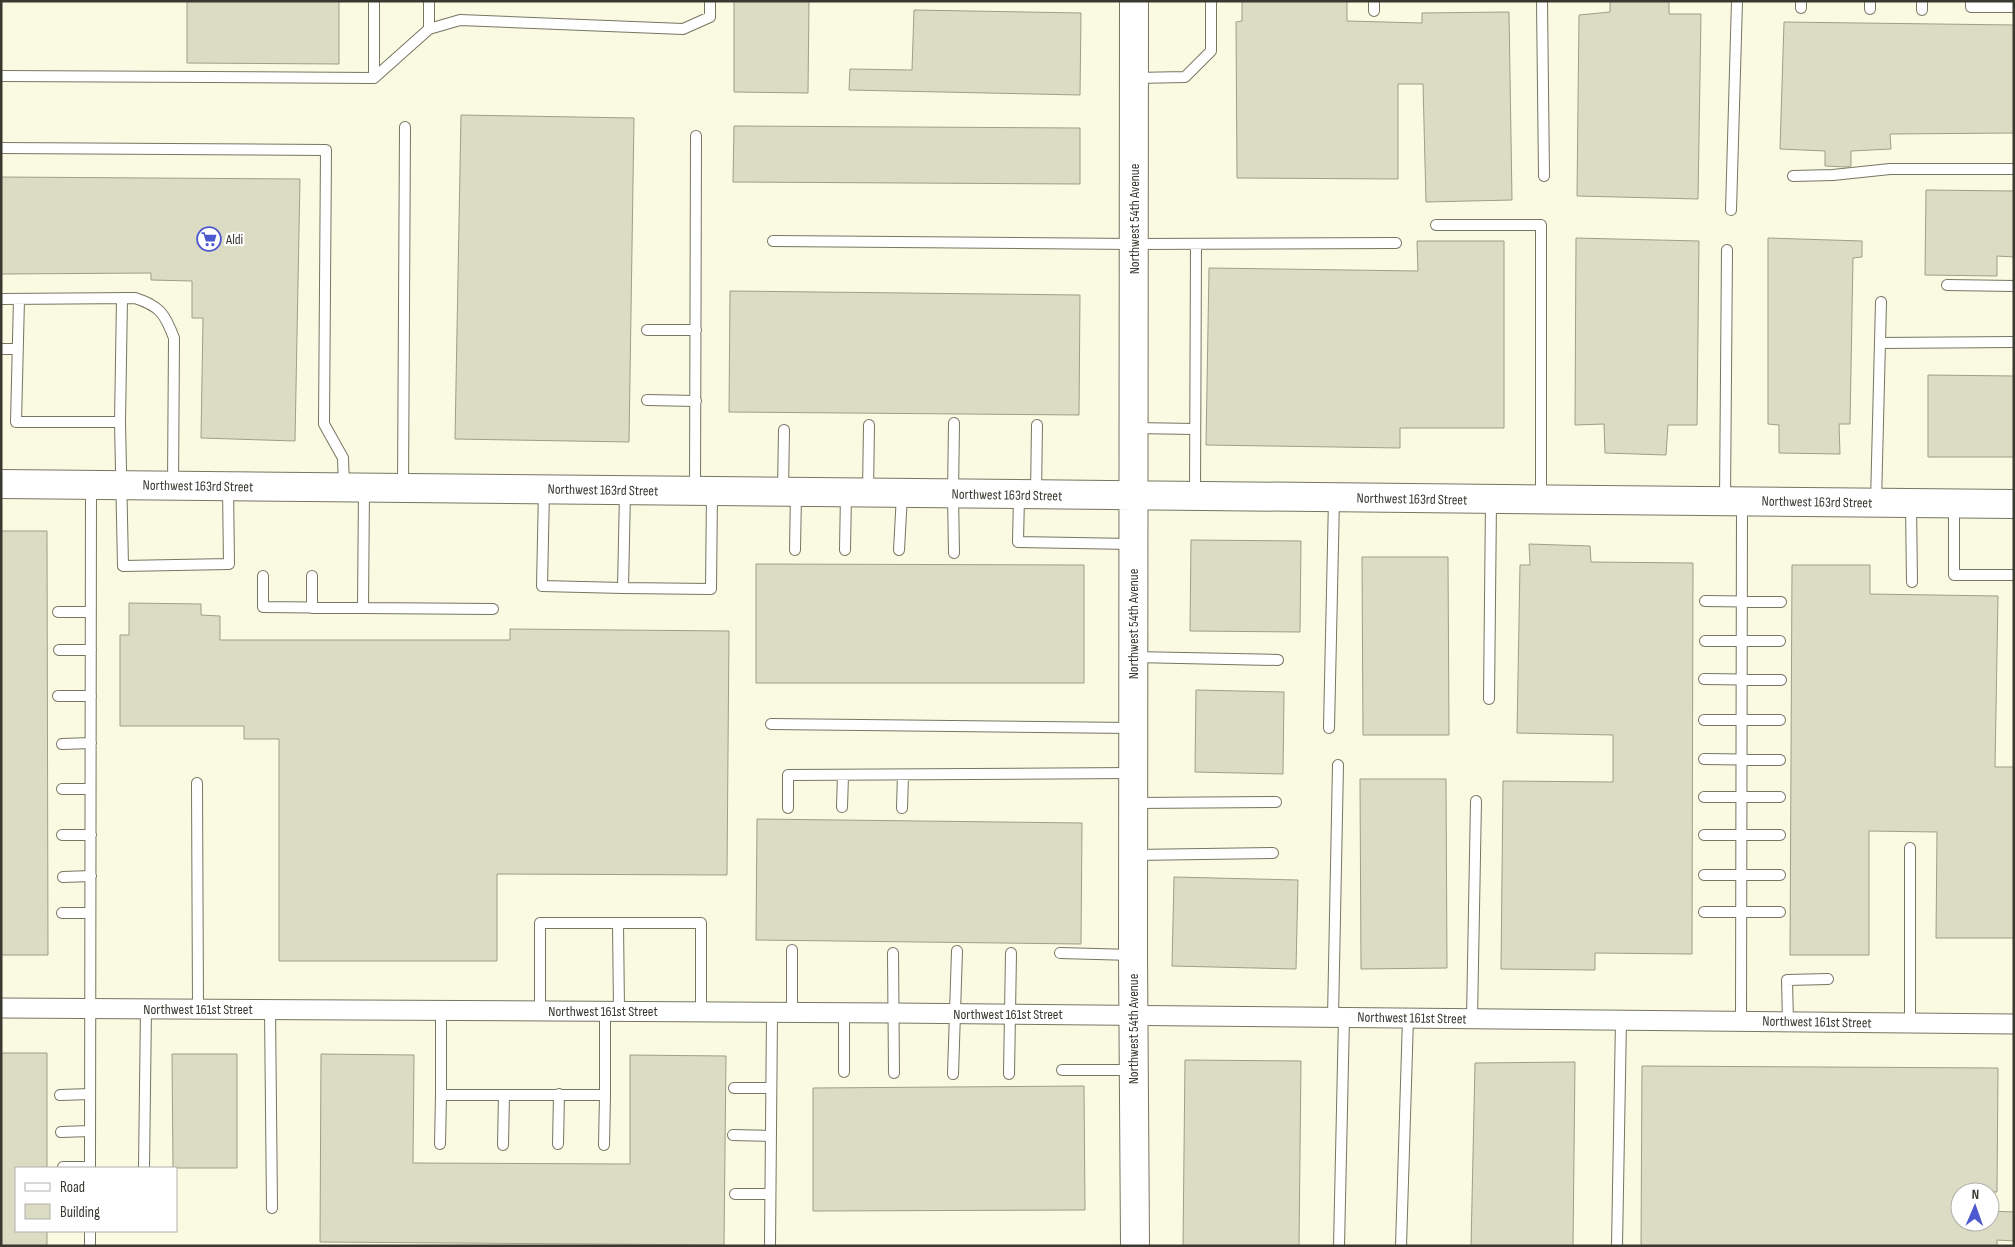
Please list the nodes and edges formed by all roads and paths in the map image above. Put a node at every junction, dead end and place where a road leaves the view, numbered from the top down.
1 (374, 1) edge
2 (430, 1) edge
3 (710, 1) edge
4 (1134, 1) edge
5 (1211, 1) edge
6 (1542, 1) edge
7 (1737, 1) edge
8 (1971, 1) edge
9 (2014, 7) edge
10 (429, 29) junction
11 (1, 76) edge
12 (374, 78) junction
13 (1134, 78) junction
14 (405, 128) dead end
15 (696, 136) dead end
16 (1, 148) edge
17 (2014, 169) edge
18 (1544, 176) dead end
19 (1792, 176) dead end
20 (1731, 210) dead end
21 (1436, 225) dead end
22 (773, 241) dead end
23 (1396, 243) dead end
24 (1134, 244) junction
25 (1196, 244) junction
26 (1727, 250) dead end
27 (1947, 285) dead end
28 (2014, 286) edge
29 (122, 298) junction
30 (1, 299) edge
31 (19, 299) junction
32 (1881, 302) dead end
33 (647, 330) dead end
34 (696, 330) junction
35 (2014, 342) edge
36 (1880, 343) junction
37 (1, 349) edge
38 (18, 349) junction
39 (647, 400) dead end
40 (696, 401) junction
41 (120, 422) junction
42 (954, 423) dead end
43 (869, 425) dead end
44 (1037, 425) dead end
45 (1133, 428) junction
46 (1195, 429) junction
47 (784, 430) dead end
48 (1, 484) edge
49 (91, 485) junction
50 (122, 485) junction
51 (173, 486) junction
52 (228, 486) junction
53 (354, 487) junction
54 (403, 488) junction
55 (544, 489) junction
56 (625, 490) junction
57 (704, 491) junction
58 (790, 492) junction
59 (857, 493) junction
60 (902, 494) junction
61 (953, 494) junction
62 (1027, 495) junction
63 (1133, 496) junction
64 (1195, 497) junction
65 (1334, 498) junction
66 (1492, 499) junction
67 (1541, 500) junction
68 (1733, 501) junction
69 (1876, 503) junction
70 (1911, 503) junction
71 (1954, 503) junction
72 (2014, 504) edge
73 (1133, 544) junction
74 (794, 550) dead end
75 (845, 550) dead end
76 (899, 550) dead end
77 (954, 553) dead end
78 (2014, 575) edge
79 (263, 576) dead end
80 (312, 576) dead end
81 (1912, 582) dead end
82 (623, 588) junction
83 (1705, 601) dead end
84 (1742, 602) junction
85 (1781, 602) dead end
86 (312, 608) junction
87 (363, 608) junction
88 (493, 609) dead end
89 (58, 612) dead end
90 (90, 612) junction
91 (1705, 641) dead end
92 (1742, 641) junction
93 (1780, 641) dead end
94 (59, 650) dead end
95 (91, 650) junction
96 (1133, 657) junction
97 (1278, 660) dead end
98 (1704, 679) dead end
99 (1742, 680) junction
100 (1780, 680) dead end
101 (58, 696) dead end
102 (91, 696) junction
103 (1489, 699) dead end
104 (1704, 720) dead end
105 (1742, 720) junction
106 (1780, 720) dead end
107 (772, 724) dead end
108 (1133, 728) junction
109 (1329, 728) dead end
110 (91, 743) junction
111 (62, 744) dead end
112 (1704, 760) dead end
113 (1742, 760) junction
114 (1780, 760) dead end
115 (1338, 765) dead end
116 (1133, 773) junction
117 (843, 775) junction
118 (903, 775) junction
119 (197, 783) dead end
120 (62, 789) dead end
121 (90, 789) junction
122 (1704, 797) dead end
123 (1742, 797) junction
124 (1780, 797) dead end
125 (1476, 801) dead end
126 (1276, 802) dead end
127 (1133, 803) junction
128 (842, 807) dead end
129 (788, 808) dead end
130 (902, 808) dead end
131 (62, 835) dead end
132 (90, 835) junction
133 (1704, 835) dead end
134 (1741, 835) junction
135 (1780, 836) dead end
136 (1910, 848) dead end
137 (1274, 853) dead end
138 (1133, 855) junction
139 (1704, 875) dead end
140 (1741, 875) junction
141 (90, 876) junction
142 (1780, 876) dead end
143 (63, 877) dead end
144 (1704, 912) dead end
145 (1742, 912) junction
146 (1780, 912) dead end
147 (62, 913) dead end
148 (90, 913) junction
149 (618, 923) junction
150 (792, 950) dead end
151 (957, 951) dead end
152 (893, 953) dead end
153 (1011, 953) dead end
154 (1060, 953) dead end
155 (1133, 955) junction
156 (1828, 979) dead end
157 (1, 1008) edge
158 (90, 1009) junction
159 (146, 1009) junction
160 (198, 1009) junction
161 (270, 1010) junction
162 (441, 1010) junction
163 (540, 1011) junction
164 (612, 1011) junction
165 (701, 1012) junction
166 (772, 1012) junction
167 (792, 1013) junction
168 (844, 1013) junction
169 (894, 1013) junction
170 (955, 1014) junction
171 (1010, 1014) junction
172 (1133, 1015) junction
173 (1338, 1017) junction
174 (1408, 1018) junction
175 (1472, 1018) junction
176 (1621, 1020) junction
177 (1741, 1021) junction
178 (1788, 1022) junction
179 (1910, 1023) junction
180 (2014, 1024) edge
181 (1062, 1070) dead end
182 (1134, 1070) junction
183 (844, 1072) dead end
184 (894, 1073) dead end
185 (953, 1074) dead end
186 (1009, 1074) dead end
187 (734, 1088) dead end
188 (771, 1088) junction
189 (90, 1094) junction
190 (559, 1094) junction
191 (605, 1094) junction
192 (60, 1095) dead end
193 (442, 1095) junction
194 (504, 1095) junction
195 (90, 1131) junction
196 (61, 1132) dead end
197 (733, 1135) dead end
198 (771, 1136) junction
199 (440, 1144) dead end
200 (558, 1144) dead end
201 (503, 1145) dead end
202 (604, 1145) dead end
203 (90, 1167) edge
204 (144, 1167) edge
205 (735, 1194) dead end
206 (770, 1194) junction
207 (272, 1208) dead end
208 (90, 1232) edge
209 (90, 1246) edge
210 (770, 1246) edge
211 (1135, 1246) edge
212 (1340, 1246) edge
213 (1402, 1246) edge
214 (1617, 1246) edge

1 - 12 lane
2 - 10 lane
3 - 10 lane
4 - 13 street, Northwest 54th Avenue
5 - 13 lane
6 - 18 lane
7 - 20 lane
8 - 9 lane
10 - 12 lane
11 - 12 lane
13 - 24 street, Northwest 54th Avenue
14 - 54 lane
15 - 34 lane
16 - 53 lane
17 - 19 lane
21 - 67 lane
22 - 24 lane
23 - 25 lane
24 - 25 lane
24 - 45 street, Northwest 54th Avenue
25 - 46 lane
26 - 68 lane
27 - 28 lane
29 - 31 lane
29 - 41 lane
29 - 51 lane
30 - 31 lane
31 - 38 lane
32 - 36 lane
33 - 34 lane
34 - 40 lane
35 - 36 lane
36 - 69 lane
37 - 38 lane
38 - 41 lane
39 - 40 lane
40 - 57 lane
41 - 50 lane
42 - 61 lane
43 - 59 lane
44 - 62 lane
45 - 46 lane
45 - 63 street, Northwest 54th Avenue
46 - 64 lane
47 - 58 lane
48 - 49 street, Northwest 163rd Street
49 - 50 street, Northwest 163rd Street
49 - 90 lane
50 - 51 street, Northwest 163rd Street
50 - 52 lane
51 - 52 street, Northwest 163rd Street
52 - 53 street, Northwest 163rd Street
53 - 54 street, Northwest 163rd Street
53 - 87 lane
54 - 55 street, Northwest 163rd Street
55 - 56 street, Northwest 163rd Street
55 - 82 lane
56 - 57 street, Northwest 163rd Street
56 - 82 lane
57 - 58 street, Northwest 163rd Street
57 - 82 lane
58 - 59 street, Northwest 163rd Street
58 - 74 lane
59 - 60 street, Northwest 163rd Street
59 - 75 lane
60 - 61 street, Northwest 163rd Street
60 - 76 lane
61 - 62 street, Northwest 163rd Street
61 - 77 lane
62 - 63 street, Northwest 163rd Street
62 - 73 lane
63 - 64 street, Northwest 163rd Street
63 - 73 street, Northwest 54th Avenue
64 - 65 street, Northwest 163rd Street
65 - 66 street, Northwest 163rd Street
65 - 109 lane
66 - 67 street, Northwest 163rd Street
66 - 103 lane
67 - 68 street, Northwest 163rd Street
68 - 69 street, Northwest 163rd Street
68 - 84 lane
69 - 70 street, Northwest 163rd Street
70 - 71 street, Northwest 163rd Street
70 - 81 lane
71 - 72 street, Northwest 163rd Street
71 - 78 lane
73 - 96 street, Northwest 54th Avenue
79 - 86 lane
80 - 86 lane
83 - 84 lane
84 - 85 lane
84 - 92 lane
86 - 87 lane
87 - 88 lane
89 - 90 lane
90 - 95 lane
91 - 92 lane
92 - 93 lane
92 - 99 lane
94 - 95 lane
95 - 102 lane
96 - 97 lane
96 - 108 street, Northwest 54th Avenue
98 - 99 lane
99 - 100 lane
99 - 105 lane
101 - 102 lane
102 - 110 lane
104 - 105 lane
105 - 106 lane
105 - 113 lane
107 - 108 lane
108 - 116 street, Northwest 54th Avenue
110 - 111 lane
110 - 121 lane
112 - 113 lane
113 - 114 lane
113 - 123 lane
115 - 173 lane
116 - 118 lane
116 - 127 street, Northwest 54th Avenue
117 - 118 lane
117 - 128 lane
117 - 129 lane
118 - 130 lane
119 - 160 lane
120 - 121 lane
121 - 132 lane
122 - 123 lane
123 - 124 lane
123 - 134 lane
125 - 175 lane
126 - 127 lane
127 - 138 street, Northwest 54th Avenue
131 - 132 lane
132 - 141 lane
133 - 134 lane
134 - 135 lane
134 - 140 lane
136 - 179 lane
137 - 138 lane
138 - 155 street, Northwest 54th Avenue
139 - 140 lane
140 - 142 lane
140 - 145 lane
141 - 143 lane
141 - 148 lane
144 - 145 lane
145 - 146 lane
145 - 177 lane
147 - 148 lane
148 - 158 lane
149 - 163 lane
149 - 164 lane
149 - 165 lane
150 - 167 lane
151 - 170 lane
152 - 169 lane
153 - 171 lane
154 - 155 lane
155 - 172 street, Northwest 54th Avenue
156 - 178 lane
157 - 158 street, Northwest 161st Street
158 - 159 street, Northwest 161st Street
158 - 189 lane
159 - 160 street, Northwest 161st Street
159 - 204 lane
160 - 161 street, Northwest 161st Street
161 - 162 street, Northwest 161st Street
161 - 207 lane
162 - 163 street, Northwest 161st Street
162 - 193 lane
163 - 164 street, Northwest 161st Street
164 - 165 street, Northwest 161st Street
164 - 191 lane
165 - 166 street, Northwest 161st Street
166 - 167 street, Northwest 161st Street
166 - 188 lane
167 - 168 street, Northwest 161st Street
168 - 169 street, Northwest 161st Street
168 - 183 lane
169 - 170 street, Northwest 161st Street
169 - 184 lane
170 - 171 street, Northwest 161st Street
170 - 185 lane
171 - 172 street, Northwest 161st Street
171 - 186 lane
172 - 173 street, Northwest 161st Street
172 - 182 street, Northwest 54th Avenue
173 - 174 street, Northwest 161st Street
173 - 212 lane
174 - 175 street, Northwest 161st Street
174 - 213 lane
175 - 176 street, Northwest 161st Street
176 - 177 street, Northwest 161st Street
176 - 214 lane
177 - 178 street, Northwest 161st Street
178 - 179 street, Northwest 161st Street
179 - 180 street, Northwest 161st Street
181 - 182 lane
182 - 211 street, Northwest 54th Avenue
187 - 188 lane
188 - 198 lane
189 - 192 lane
189 - 195 lane
190 - 191 lane
190 - 194 lane
190 - 200 lane
191 - 202 lane
193 - 194 lane
193 - 199 lane
194 - 201 lane
195 - 196 lane
195 - 203 lane
197 - 198 lane
198 - 206 lane
205 - 206 lane
206 - 210 lane
208 - 209 lane

